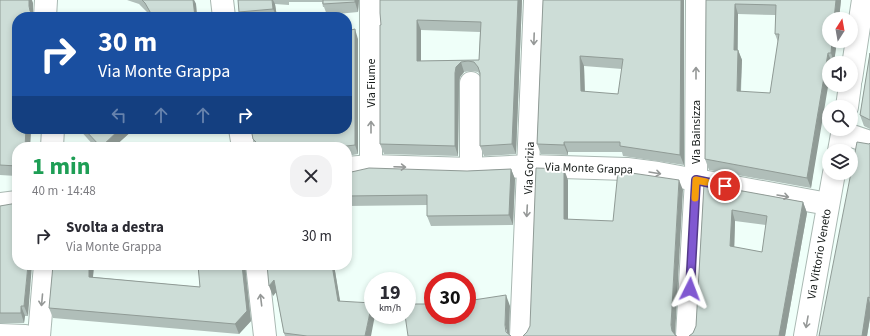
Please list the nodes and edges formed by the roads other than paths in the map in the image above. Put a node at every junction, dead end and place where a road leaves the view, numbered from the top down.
1 (46, 0) edge
2 (222, 0) edge
3 (371, 0) edge
4 (535, 0) edge
5 (697, 0) edge
6 (863, 0) edge
7 (46, 12) edge
8 (223, 12) edge
9 (854, 56) edge
10 (472, 83) dead end
11 (842, 138) edge
12 (870, 142) edge
13 (371, 166) junction
14 (529, 166) junction
15 (352, 168) edge
16 (471, 169) junction
17 (696, 180) junction
18 (833, 180) edge
19 (12, 203) edge
20 (0, 204) edge
21 (828, 204) junction
22 (45, 270) edge
23 (258, 270) edge
24 (0, 334) edge
25 (25, 336) edge
26 (38, 336) edge
27 (266, 336) edge
28 (521, 336) edge
29 (687, 336) edge
30 (805, 336) edge

1 - 7 street
2 - 8 street
13 -> 3 street, Via Fiume
4 -> 14 street, Via Gorizia
17 -> 5 street, Via Bainsizza
6 - 9 street
10 - 16 street
11 - 12 street
13 - 15 street, Via Monte Grappa
13 -> 16 street, Via Monte Grappa
14 - 16 street, Via Monte Grappa
14 -> 17 street, Via Monte Grappa
14 -> 28 street, Via Gorizia
17 -> 21 street, Via Monte Grappa
17 - 29 street, Via Bainsizza
18 - 21 street, Via Vittorio Veneto
19 - 20 street
21 -> 30 street, Via Vittorio Veneto
22 -> 26 street
27 -> 23 street
24 - 25 street

